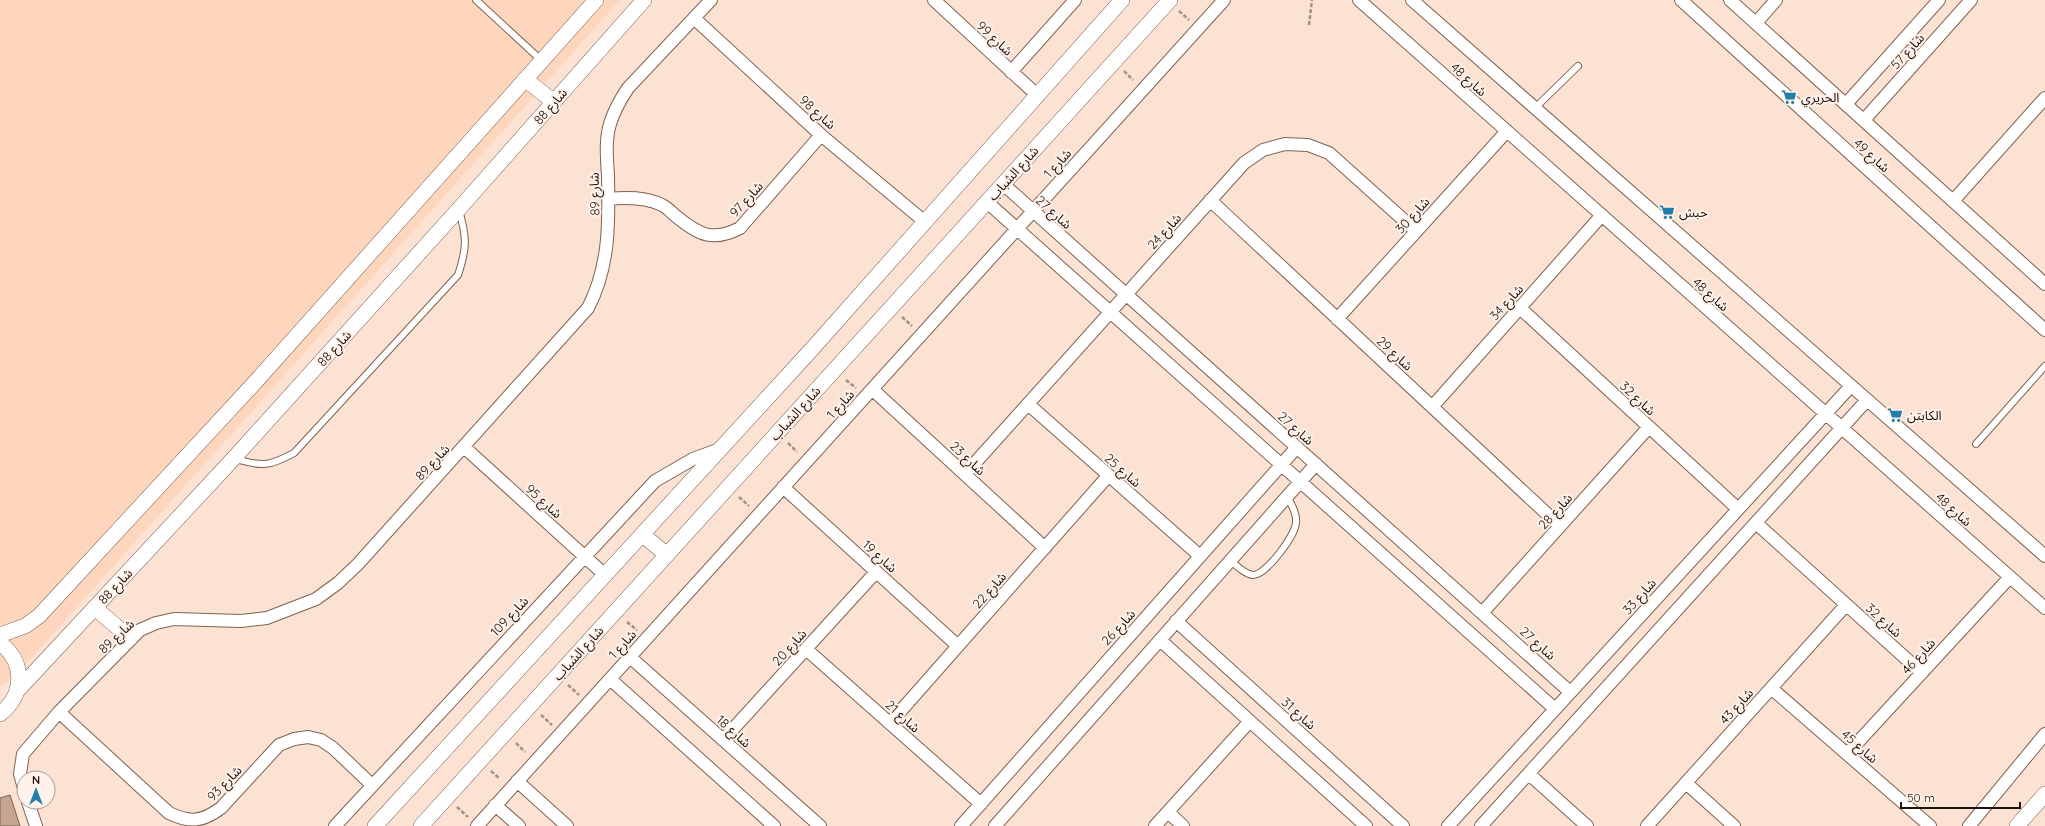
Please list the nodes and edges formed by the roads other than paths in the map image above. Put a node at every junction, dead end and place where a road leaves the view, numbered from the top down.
1 (476, 0) edge
2 (596, 0) edge
3 (644, 0) edge
4 (711, 0) edge
5 (934, 0) edge
6 (1076, 0) edge
7 (1122, 0) edge
8 (1224, 0) edge
9 (1359, 0) edge
10 (1412, 0) edge
11 (1681, 0) edge
12 (1730, 0) edge
13 (1776, 0) edge
14 (1939, 0) edge
15 (1971, 0) edge
16 (1169, 1) edge
17 (695, 19) junction
18 (1756, 23) junction
19 (542, 60) junction
20 (1578, 66) dead end
21 (1011, 72) junction
22 (525, 79) junction
23 (1038, 96) junction
24 (2045, 98) edge
25 (554, 102) junction
26 (1846, 104) junction
27 (1535, 108) junction
28 (2041, 111) edge
29 (1864, 120) junction
30 (1507, 131) junction
31 (822, 135) junction
32 (1003, 184) junction
33 (608, 199) junction
34 (1210, 200) junction
35 (1954, 201) junction
36 (987, 202) junction
37 (458, 210) junction
38 (1033, 211) junction
39 (1602, 215) junction
40 (925, 222) junction
41 (1016, 229) junction
42 (1416, 231) junction
43 (2045, 284) edge
44 (1126, 294) junction
45 (1520, 308) junction
46 (1110, 312) junction
47 (1337, 319) junction
48 (2045, 330) edge
49 (2045, 366) edge
50 (1851, 386) junction
51 (872, 388) junction
52 (1868, 400) junction
53 (1028, 404) junction
54 (1432, 407) junction
55 (1825, 414) junction
56 (1649, 427) junction
57 (1842, 428) junction
58 (1976, 444) dead end
59 (464, 447) junction
60 (1297, 447) junction
61 (721, 448) junction
62 (234, 458) junction
63 (1316, 464) junction
64 (1281, 465) junction
65 (965, 474) junction
66 (1108, 476) junction
67 (1300, 482) junction
68 (783, 487) junction
69 (1287, 496) junction
70 (1738, 509) junction
71 (1756, 523) junction
72 (1560, 526) junction
73 (643, 535) junction
74 (1045, 548) junction
75 (667, 555) junction
76 (584, 556) junction
77 (1200, 556) junction
78 (2045, 556) edge
79 (1230, 560) junction
80 (876, 572) junction
81 (605, 575) junction
82 (2010, 577) junction
83 (1846, 604) junction
84 (95, 608) junction
85 (2045, 608) edge
86 (1482, 613) junction
87 (1176, 621) junction
88 (0, 635) edge
89 (130, 638) junction
90 (1160, 640) junction
91 (0, 643) edge
92 (958, 646) junction
93 (806, 649) junction
94 (630, 657) junction
95 (1922, 673) junction
96 (610, 679) junction
97 (1771, 688) junction
98 (18, 690) junction
99 (1570, 692) junction
100 (1555, 709) junction
101 (59, 712) junction
102 (0, 714) edge
103 (1250, 722) junction
104 (890, 723) junction
105 (2045, 734) edge
106 (723, 740) junction
107 (1847, 754) junction
108 (21, 770) edge
109 (1529, 774) junction
110 (1686, 783) junction
111 (372, 785) junction
112 (514, 785) junction
113 (2045, 794) edge
114 (981, 804) junction
115 (496, 805) junction
116 (31, 810) edge
117 (1168, 812) junction
118 (998, 825) edge
119 (36, 826) edge
120 (335, 826) edge
121 (375, 826) edge
122 (421, 826) edge
123 (477, 826) edge
124 (519, 826) edge
125 (567, 826) edge
126 (774, 826) edge
127 (820, 826) edge
128 (961, 826) edge
129 (1155, 826) edge
130 (1183, 826) edge
131 (1366, 826) edge
132 (1403, 826) edge
133 (1448, 826) edge
134 (1482, 826) edge
135 (1587, 826) edge
136 (1646, 826) edge
137 (1734, 826) edge
138 (1930, 826) edge
139 (1969, 826) edge
140 (2017, 826) edge

1 - 19 lane
2 - 19 street
3 - 25 street, شارع 88
4 - 17 street, شارع 89
5 - 21 street, شارع 99
6 - 21 street
7 - 23 street
8 - 38 street, شارع 1
9 - 30 street, شارع 48
10 - 27 street, شارع 48
11 - 48 street, شارع 49
12 - 18 street, شارع 49
13 - 18 street
14 - 26 street, شارع 57
15 - 29 street, شارع 57
16 - 32 street, شارع الشباب
17 - 31 street, شارع 98
17 - 33 street, شارع 89
18 - 26 street, شارع 49
19 - 22 street
20 - 27 lane
21 - 23 street, شارع 99
22 - 25 street
22 - 88 street
23 - 40 street
24 - 28 street
25 - 37 street, شارع 88
26 - 29 street, شارع 49
27 - 50 street, شارع 48
28 - 35 street
29 - 35 street, شارع 49
30 - 39 street, شارع 48
30 - 42 street, شارع 30
31 - 33 street, شارع 97
31 - 40 street, شارع 98
32 - 36 street, شارع الشباب
32 - 38 street, شارع 27
33 - 59 street, شارع 89
34 - 42 street, شارع 24
34 - 44 street, شارع 24
34 - 47 street, شارع 29
35 - 43 street, شارع 49
36 - 41 street
36 - 75 street, شارع الشباب
37 - 62 street, شارع 88
37 - 62 lane
38 - 41 street, شارع 1
38 - 44 street, شارع 27
39 - 45 street, شارع 34
39 - 55 street, شارع 48
40 - 61 street
41 - 46 street
41 - 51 street, شارع 1
42 - 47 street, شارع 30
44 - 46 street, شارع 24
44 - 60 street, شارع 27
45 - 54 street, شارع 34
45 - 56 street, شارع 32
46 - 53 street, شارع 24
46 - 64 street
47 - 54 street, شارع 29
49 - 58 lane
50 - 52 street, شارع 48
50 - 55 street, شارع 33
51 - 65 street, شارع 23
51 - 68 street, شارع 1
52 - 57 street
52 - 78 street, شارع 48
53 - 65 street, شارع 24
53 - 66 street, شارع 25
54 - 72 street, شارع 29
55 - 57 street, شارع 48
55 - 70 street, شارع 33
56 - 70 street, شارع 32
56 - 72 street, شارع 28
57 - 71 street
57 - 82 street, شارع 48
59 - 76 street, شارع 95
59 - 89 street, شارع 89
60 - 63 street, شارع 27
60 - 64 street, شارع 26
61 - 73 street
61 - 76 street, شارع 109
62 - 84 street, شارع 88
63 - 67 street
63 - 86 street, شارع 27
64 - 67 street
64 - 77 street, شارع 26
65 - 74 street, شارع 23
66 - 74 street, شارع 22
66 - 77 street, شارع 25
67 - 69 street
67 - 100 street
68 - 80 street, شارع 19
68 - 94 street, شارع 1
69 - 79 street
69 - 79 lane
70 - 99 street, شارع 33
71 - 83 street, شارع 32
71 - 109 street
72 - 86 street, شارع 28
73 - 75 street
73 - 81 street
74 - 92 street, شارع 22
75 - 122 street, شارع الشباب
76 - 81 street, شارع 95
76 - 111 street, شارع 109
77 - 114 street, شارع 26
79 - 87 street
80 - 92 street, شارع 19
80 - 93 street, شارع 20
81 - 121 street
82 - 85 street, شارع 48
82 - 95 street, شارع 46
83 - 95 street, شارع 32
83 - 97 street, شارع 43
84 - 89 street
84 - 98 street, شارع 88
86 - 99 street, شارع 27
87 - 90 street
87 - 132 street, شارع 31
89 - 101 street, شارع 89
90 - 103 street
90 - 118 street
91 - 98 street
92 - 104 street, شارع 22
93 - 104 street, شارع 21
93 - 106 street, شارع 20
94 - 96 street, شارع 1
94 - 106 street, شارع 18
95 - 107 street, شارع 46
96 - 112 street, شارع 1
96 - 126 street
97 - 107 street, شارع 45
97 - 110 street, شارع 43
98 - 102 street, شارع 88
99 - 100 street, شارع 33
100 - 133 street, شارع 33
101 - 108 street, شارع 89
101 - 111 street, شارع 93
103 - 117 street
103 - 131 street
104 - 114 street, شارع 21
105 - 139 street
106 - 127 street, شارع 18
107 - 138 street, شارع 45
109 - 134 street
109 - 135 street
110 - 136 street, شارع 43
110 - 137 street
111 - 120 street, شارع 109
112 - 115 street, شارع 1
112 - 125 street
113 - 140 street
114 - 128 street, شارع 26
115 - 123 street, شارع 1
115 - 124 street
116 - 119 street
117 - 129 street
117 - 130 street

